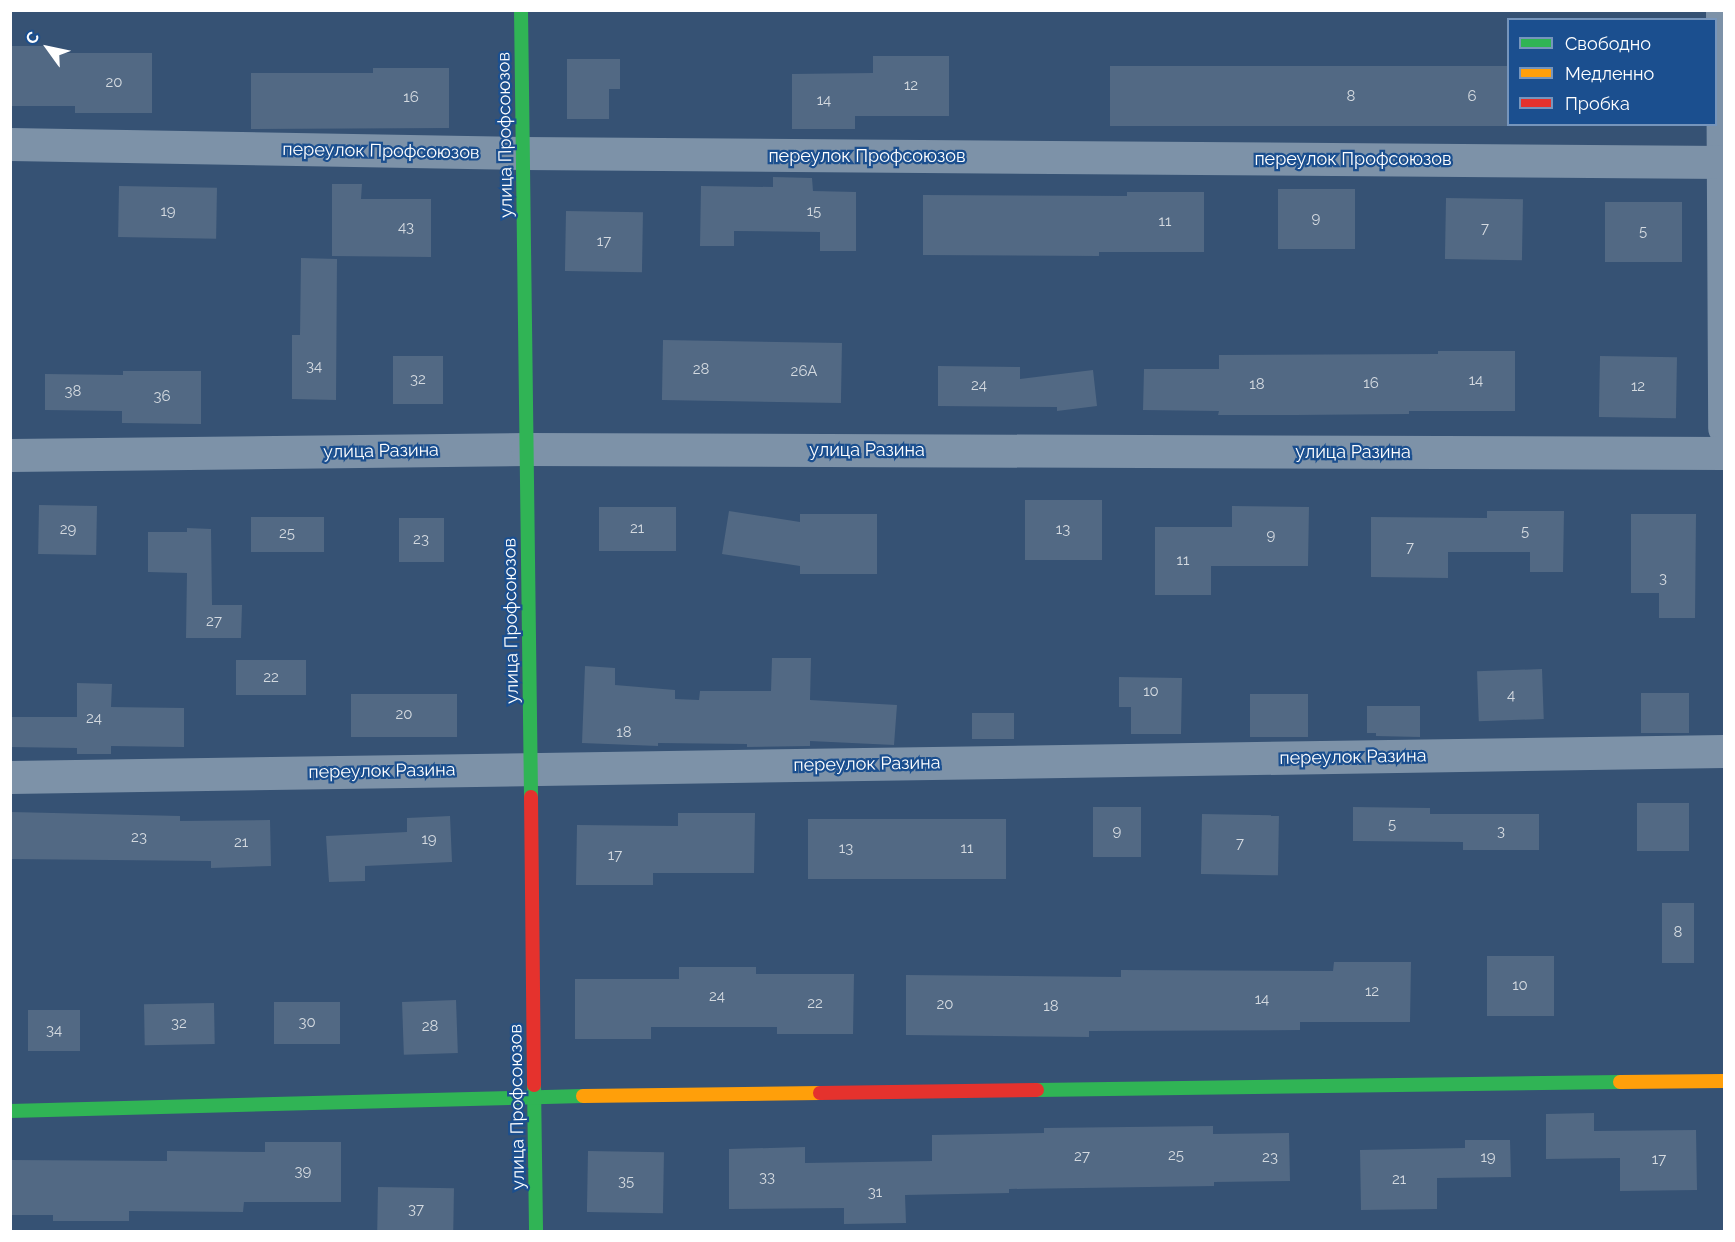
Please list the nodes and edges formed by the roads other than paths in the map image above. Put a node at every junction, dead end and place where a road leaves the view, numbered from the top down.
1 (521, 10) edge
2 (1722, 10) edge
3 (10, 144) edge
4 (523, 153) junction
5 (1723, 162) edge
6 (1725, 428) edge
7 (527, 449) junction
8 (1725, 453) edge
9 (10, 455) edge
10 (1725, 751) edge
11 (530, 769) junction
12 (10, 777) edge
13 (1725, 1081) edge
14 (535, 1097) junction
15 (10, 1111) edge
16 (536, 1232) edge

1 - 4 street, улица Профсоюзов
2 - 5 street
3 - 4 street, переулок Профсоюзов
4 - 5 street, переулок Профсоюзов
4 - 7 street, улица Профсоюзов
5 - 6 street
7 - 8 street, улица Разина
7 - 9 street, улица Разина
7 - 11 street, улица Профсоюзов
10 - 11 street, переулок Разина
11 - 12 street, переулок Разина
11 - 14 street, улица Профсоюзов
13 - 14 street
14 - 15 street
14 - 16 street, улица Профсоюзов

